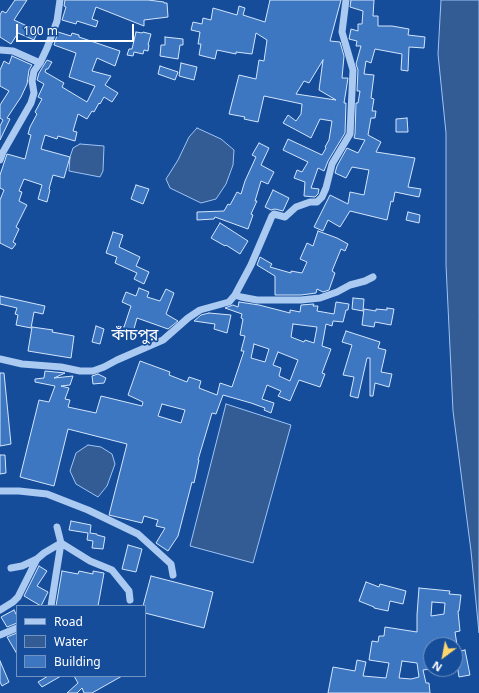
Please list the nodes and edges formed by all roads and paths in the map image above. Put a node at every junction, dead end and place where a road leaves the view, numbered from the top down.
1 (60, 0) edge
2 (346, 0) edge
3 (0, 50) edge
4 (40, 63) junction
5 (0, 160) edge
6 (373, 277) dead end
7 (235, 295) junction
8 (0, 358) edge
9 (0, 491) edge
10 (57, 527) dead end
11 (61, 544) junction
12 (37, 559) junction
13 (11, 568) dead end
14 (173, 575) dead end
15 (130, 600) dead end
16 (51, 605) edge
17 (0, 610) edge
18 (16, 628) edge
19 (0, 635) edge

1 - 4 street
2 - 7 street
3 - 4 street
4 - 5 street
6 - 7 street
7 - 8 street
9 - 14 street
10 - 11 street
11 - 12 street
11 - 15 street
11 - 16 street
12 - 13 street
12 - 17 street
18 - 19 street

